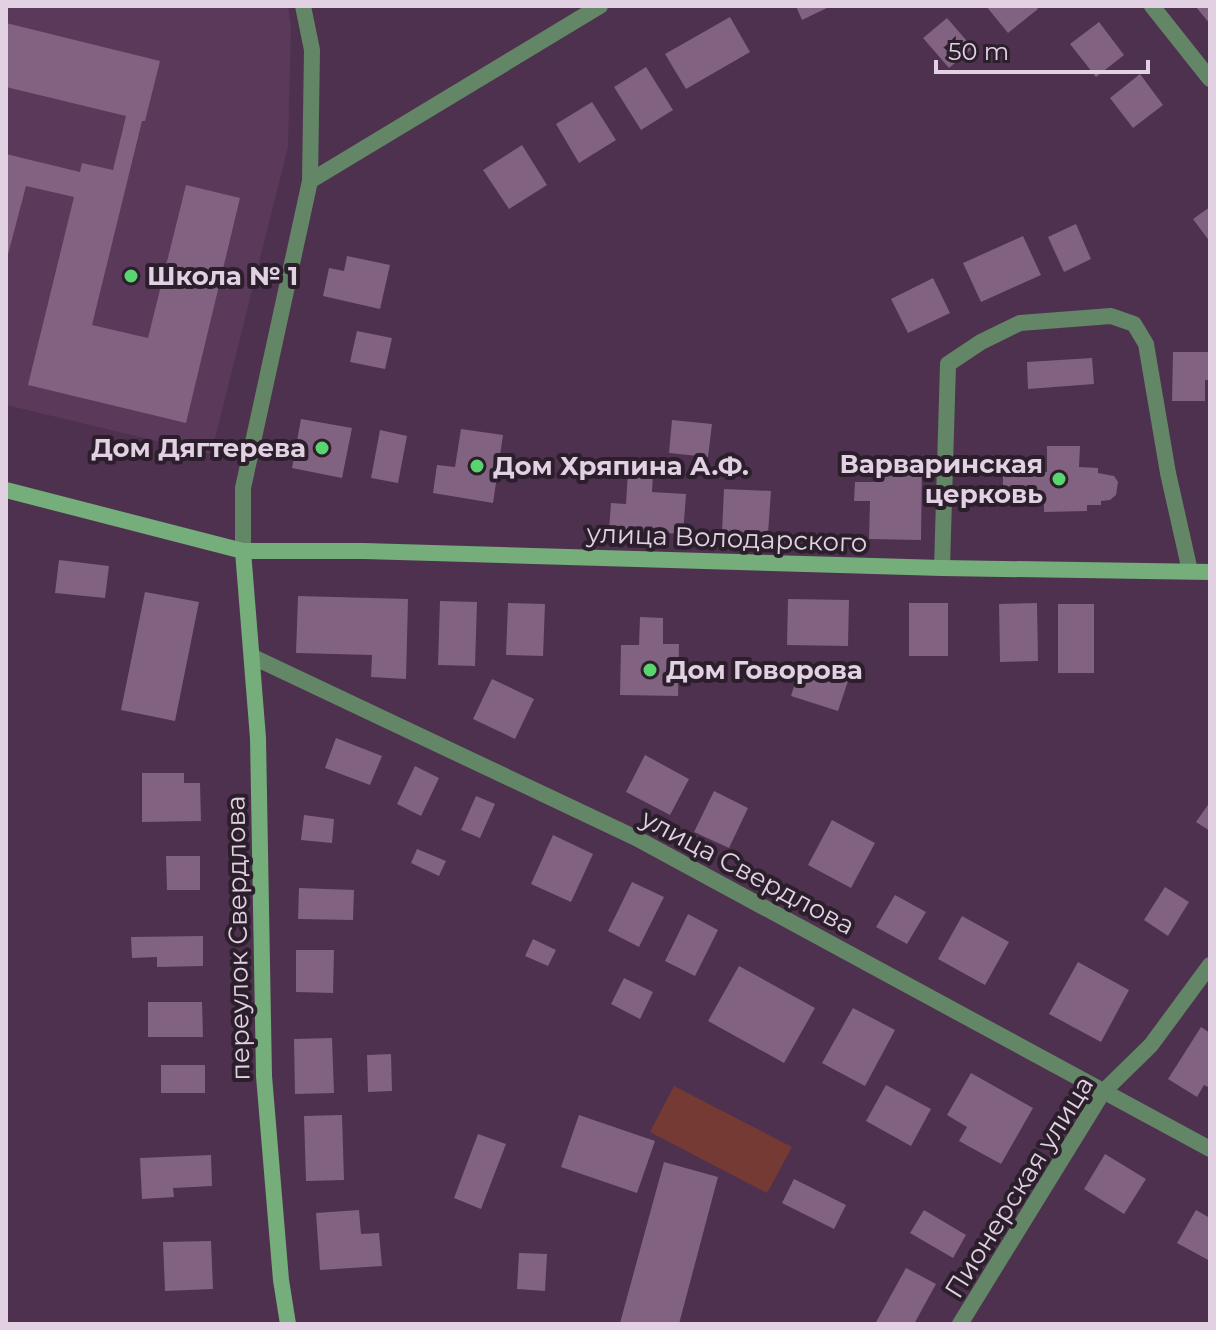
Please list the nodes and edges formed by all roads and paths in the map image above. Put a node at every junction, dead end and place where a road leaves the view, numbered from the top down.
1 (303, 6) edge
2 (600, 6) edge
3 (1152, 6) edge
4 (1210, 79) edge
5 (310, 181) junction
6 (6, 490) edge
7 (243, 551) junction
8 (942, 568) junction
9 (1190, 571) junction
10 (1210, 572) edge
11 (253, 657) junction
12 (1210, 965) edge
13 (1103, 1092) junction
14 (1210, 1149) edge
15 (288, 1324) edge
16 (960, 1324) edge

1 - 5 street
2 - 5 street
3 - 4 street
5 - 7 street
6 - 7 main road, улица Володарского
7 - 8 main road, улица Володарского
7 - 11 main road, переулок Свердлова
8 - 9 main road, улица Володарского
8 - 9 street
9 - 10 main road, улица Володарского
11 - 13 street, улица Свердлова
11 - 15 main road, переулок Свердлова
12 - 13 street, Пионерская улица
13 - 14 street, улица Свердлова
13 - 16 street, Пионерская улица

